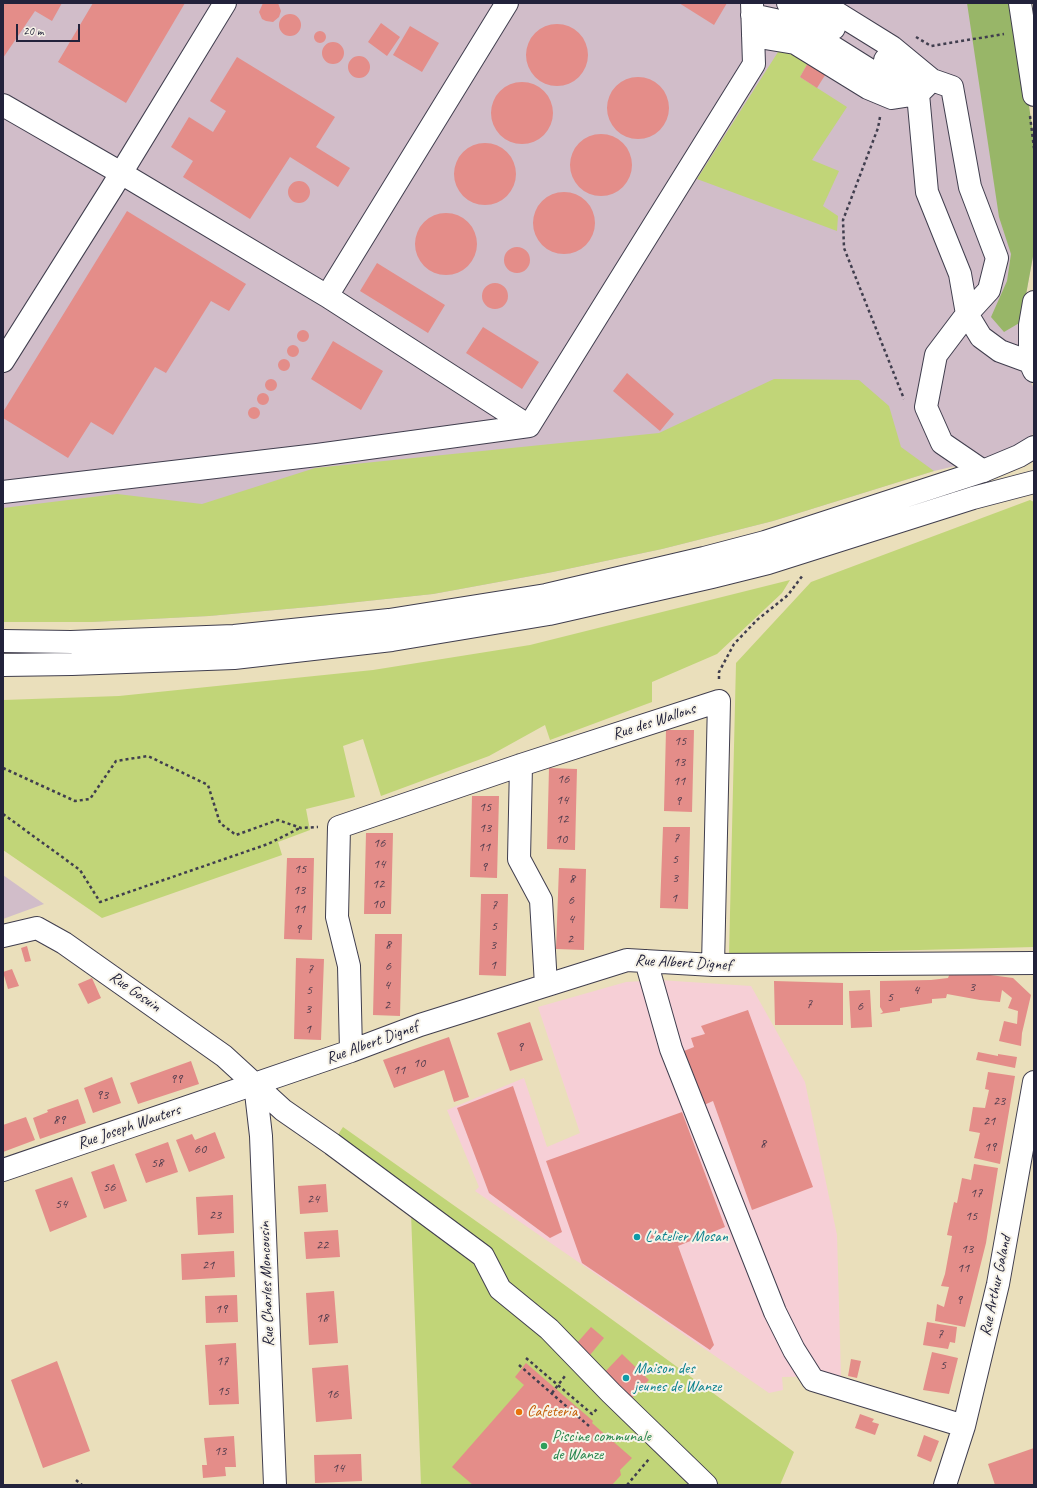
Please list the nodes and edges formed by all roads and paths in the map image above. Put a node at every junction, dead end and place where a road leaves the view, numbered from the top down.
1 (225, 3) edge
2 (507, 3) edge
3 (788, 3) edge
4 (821, 3) edge
5 (1020, 3) edge
6 (752, 18) edge
7 (1011, 33) dead end
8 (915, 36) dead end
9 (925, 87) junction
10 (1034, 94) edge
11 (3, 105) edge
12 (880, 112) dead end
13 (121, 173) junction
14 (327, 296) junction
15 (1034, 302) edge
16 (967, 314) junction
17 (3, 361) edge
18 (1032, 367) edge
19 (906, 403) dead end
20 (529, 426) junction
21 (1034, 447) edge
22 (983, 471) junction
23 (1034, 482) edge
24 (3, 492) edge
25 (805, 573) dead end
26 (3, 641) edge
27 (3, 665) edge
28 (719, 701) junction
29 (521, 765) junction
30 (3, 768) edge
31 (3, 814) edge
32 (3, 936) edge
33 (646, 961) junction
34 (1034, 963) edge
35 (713, 965) junction
36 (546, 985) junction
37 (350, 1051) junction
38 (1034, 1082) edge
39 (255, 1084) junction
40 (1029, 1144) edge
41 (3, 1170) edge
42 (526, 1358) dead end
43 (519, 1365) dead end
44 (611, 1394) junction
45 (589, 1426) dead end
46 (964, 1426) junction
47 (663, 1444) junction
48 (76, 1480) dead end
49 (82, 1485) edge
50 (275, 1485) edge
51 (627, 1485) edge
52 (706, 1485) edge
53 (945, 1485) edge

1 - 13 street
2 - 14 street
3 - 9 street
4 - 9 street
5 - 10 street
6 - 9 street
6 - 20 street
7 - 8 path
9 - 16 street
9 - 16 street
11 - 13 street
12 - 19 path
13 - 14 street
13 - 17 street
14 - 20 street
15 - 18 street
16 - 18 street
16 - 22 street
20 - 24 street
21 - 22 street
22 - 26 street
23 - 27 street
25 - 28 path
28 - 29 street, Rue des Wallons
28 - 35 street, Rue des Wallons
29 - 36 street
29 - 37 street, Rue des Wallons
30 - 31 path
32 - 39 street, Rue Gosuin
33 - 35 street, Rue Albert Dignef
33 - 36 street, Rue Albert Dignef
33 - 46 street
34 - 35 street, Rue Albert Dignef
36 - 37 street, Rue Albert Dignef
37 - 39 street, Rue Albert Dignef
38 - 40 street, Rue Arthur Galand
39 - 41 street, Rue Joseph Wauters
39 - 44 street, Rue Gosuin
39 - 50 street, Rue Charles Moncousin
40 - 46 street, Rue Arthur Galand
42 - 44 path
43 - 45 path
44 - 47 street, Rue Gosuin
46 - 53 street, Rue Arthur Galand
47 - 51 path
47 - 52 street, Rue Gosuin
48 - 49 path

